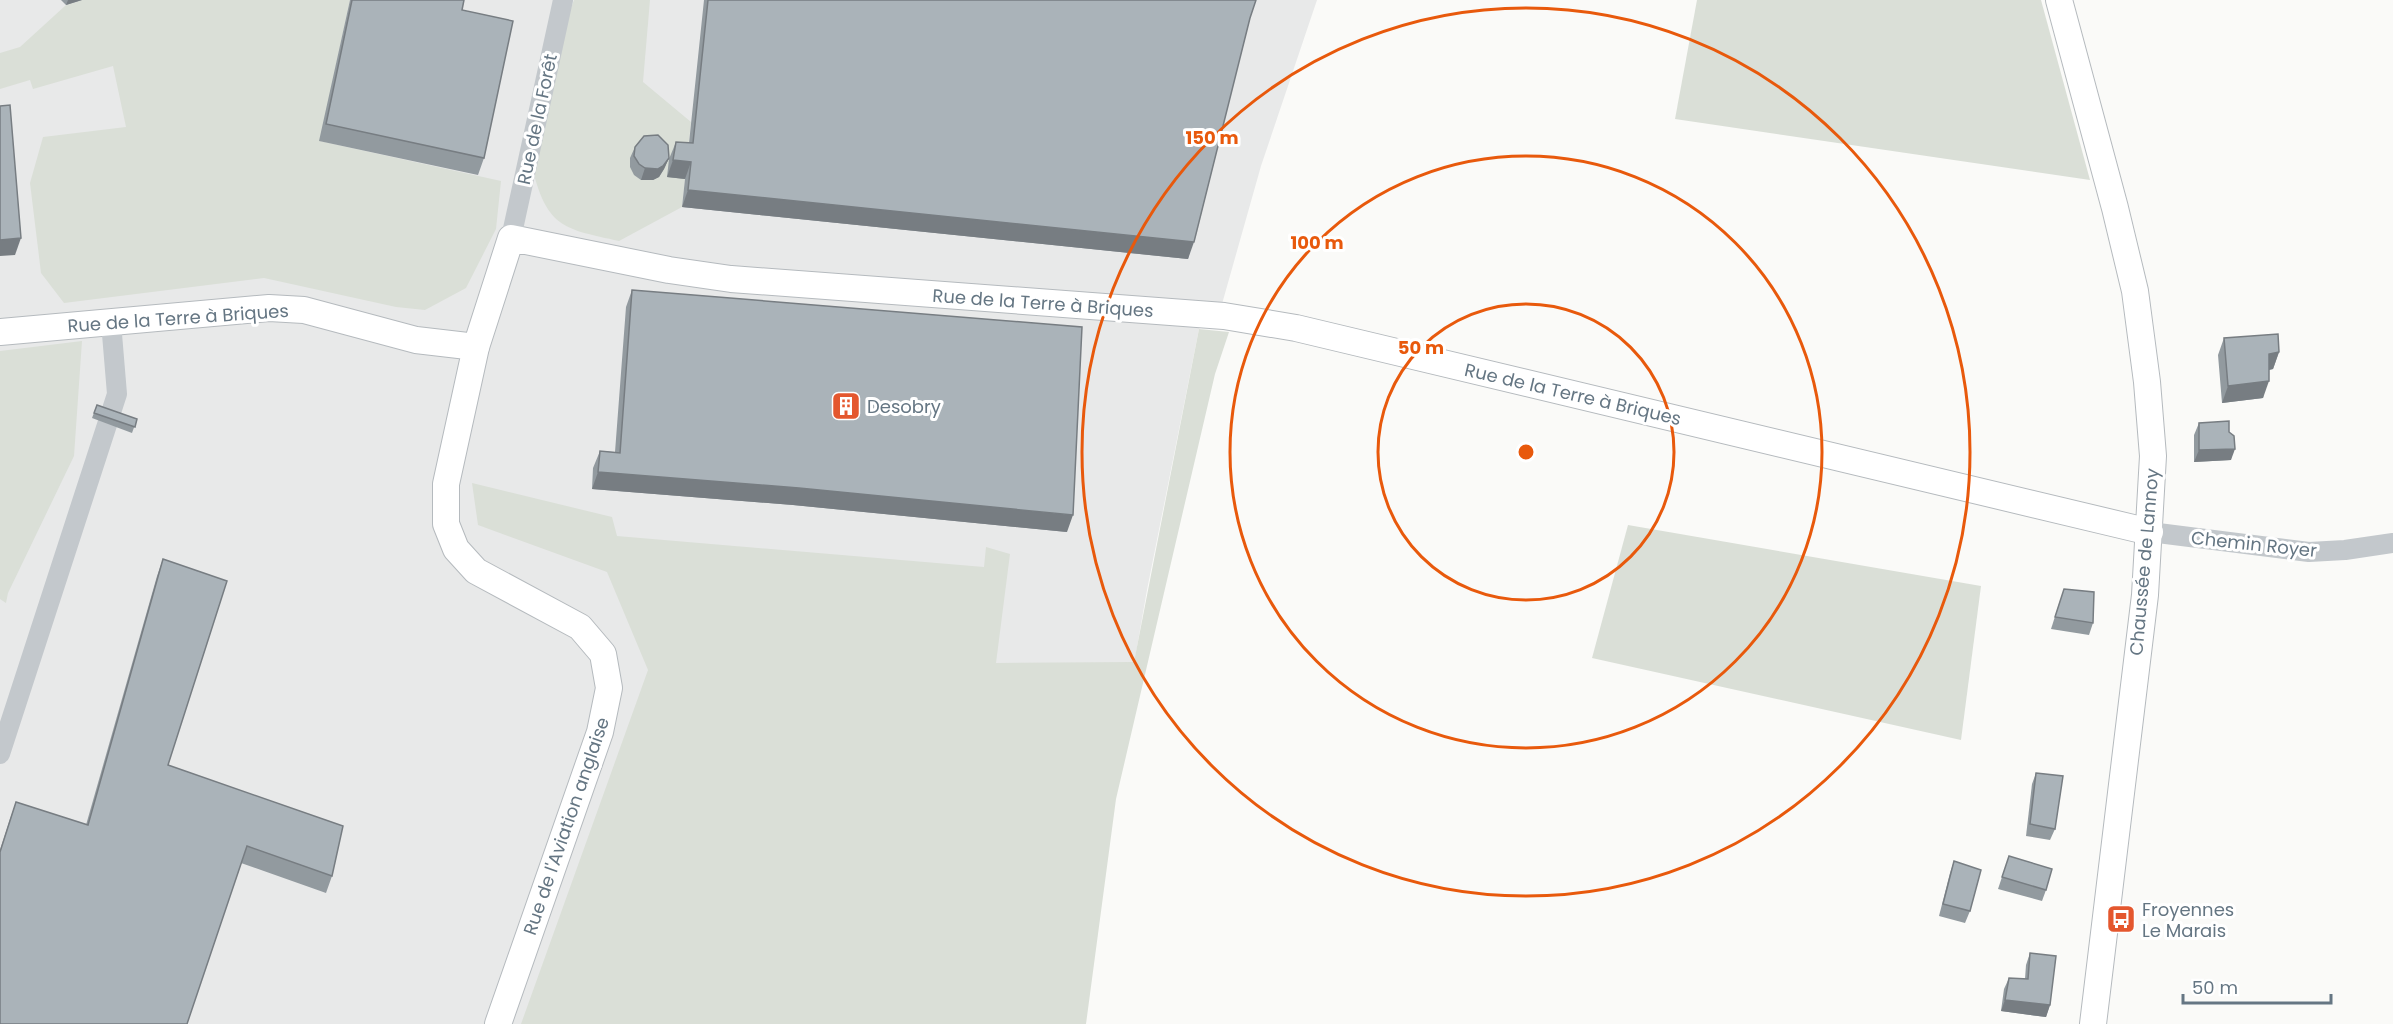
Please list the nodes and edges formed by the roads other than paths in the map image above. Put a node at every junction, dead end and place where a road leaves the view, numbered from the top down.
1 (563, 0) edge
2 (2059, 0) edge
3 (511, 238) junction
4 (111, 322) junction
5 (0, 332) edge
6 (476, 347) junction
7 (2150, 532) junction
8 (2393, 543) edge
9 (0, 754) edge
10 (498, 1024) edge
11 (2093, 1024) edge

1 - 3 street, Rue de la Forêt
2 - 7 main road, Chaussée de Lannoy
3 - 6 main road
3 - 7 main road, Rue de la Terre à Briques
4 - 5 main road, Rue de la Terre à Briques
4 - 6 main road, Rue de la Terre à Briques
4 - 9 street
6 - 10 main road, Rue de l'Aviation anglaise
7 - 8 street, Chemin Royer
7 - 11 main road, Chaussée de Lannoy

